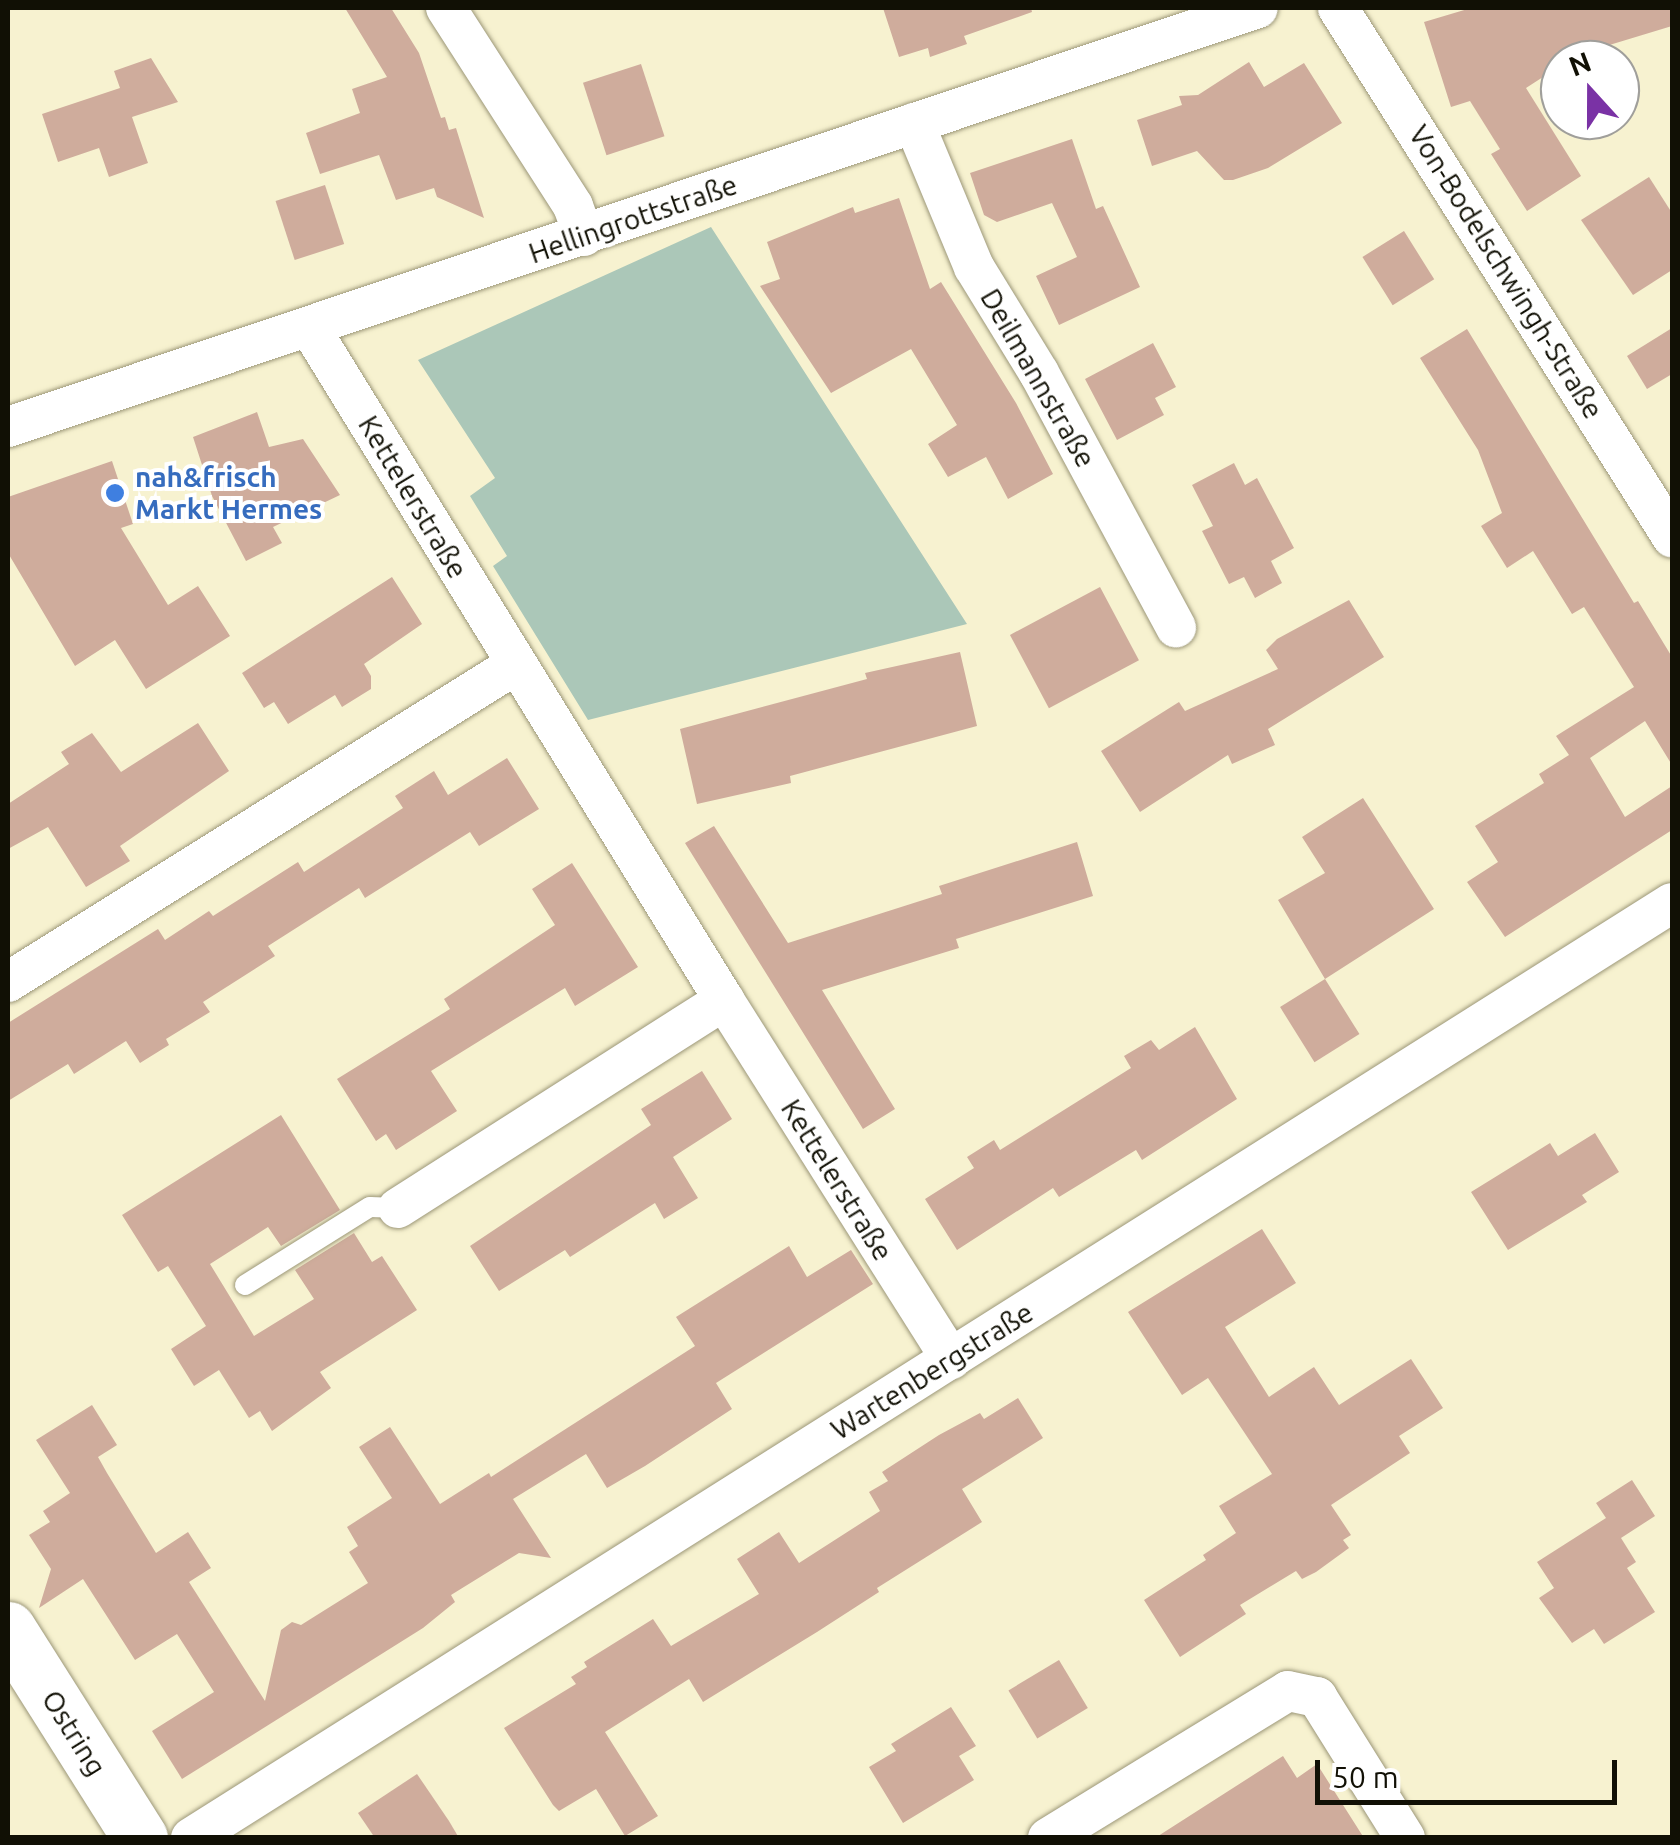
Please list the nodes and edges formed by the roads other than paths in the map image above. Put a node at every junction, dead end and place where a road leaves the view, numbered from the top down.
1 (446, 8) edge
2 (1258, 8) edge
3 (1338, 8) edge
4 (914, 123) junction
5 (584, 236) junction
6 (310, 328) junction
7 (8, 428) edge
8 (1672, 537) edge
9 (1176, 628) dead end
10 (515, 665) junction
11 (1672, 903) edge
12 (8, 982) edge
13 (724, 1000) junction
14 (398, 1208) joint
15 (246, 1285) dead end
16 (951, 1359) junction
17 (8, 1629) edge
18 (140, 1838) edge
19 (191, 1838) edge
20 (1048, 1838) edge
21 (1405, 1838) edge

1 - 5 street
2 - 4 street, Hellingrottstraße
3 - 8 street, Von-Bodelschwingh-Straße
4 - 5 street, Hellingrottstraße
4 - 9 street, Deilmannstraße
5 - 6 street, Hellingrottstraße
6 - 7 street, Hellingrottstraße
6 - 10 street, Kettelerstraße
10 - 12 street
10 - 13 street, Kettelerstraße
11 - 16 street, Wartenbergstraße
13 - 14 street
13 - 16 street, Kettelerstraße
14 - 15 lane
16 - 19 street, Wartenbergstraße
17 - 18 street, Ostring
20 - 21 street

